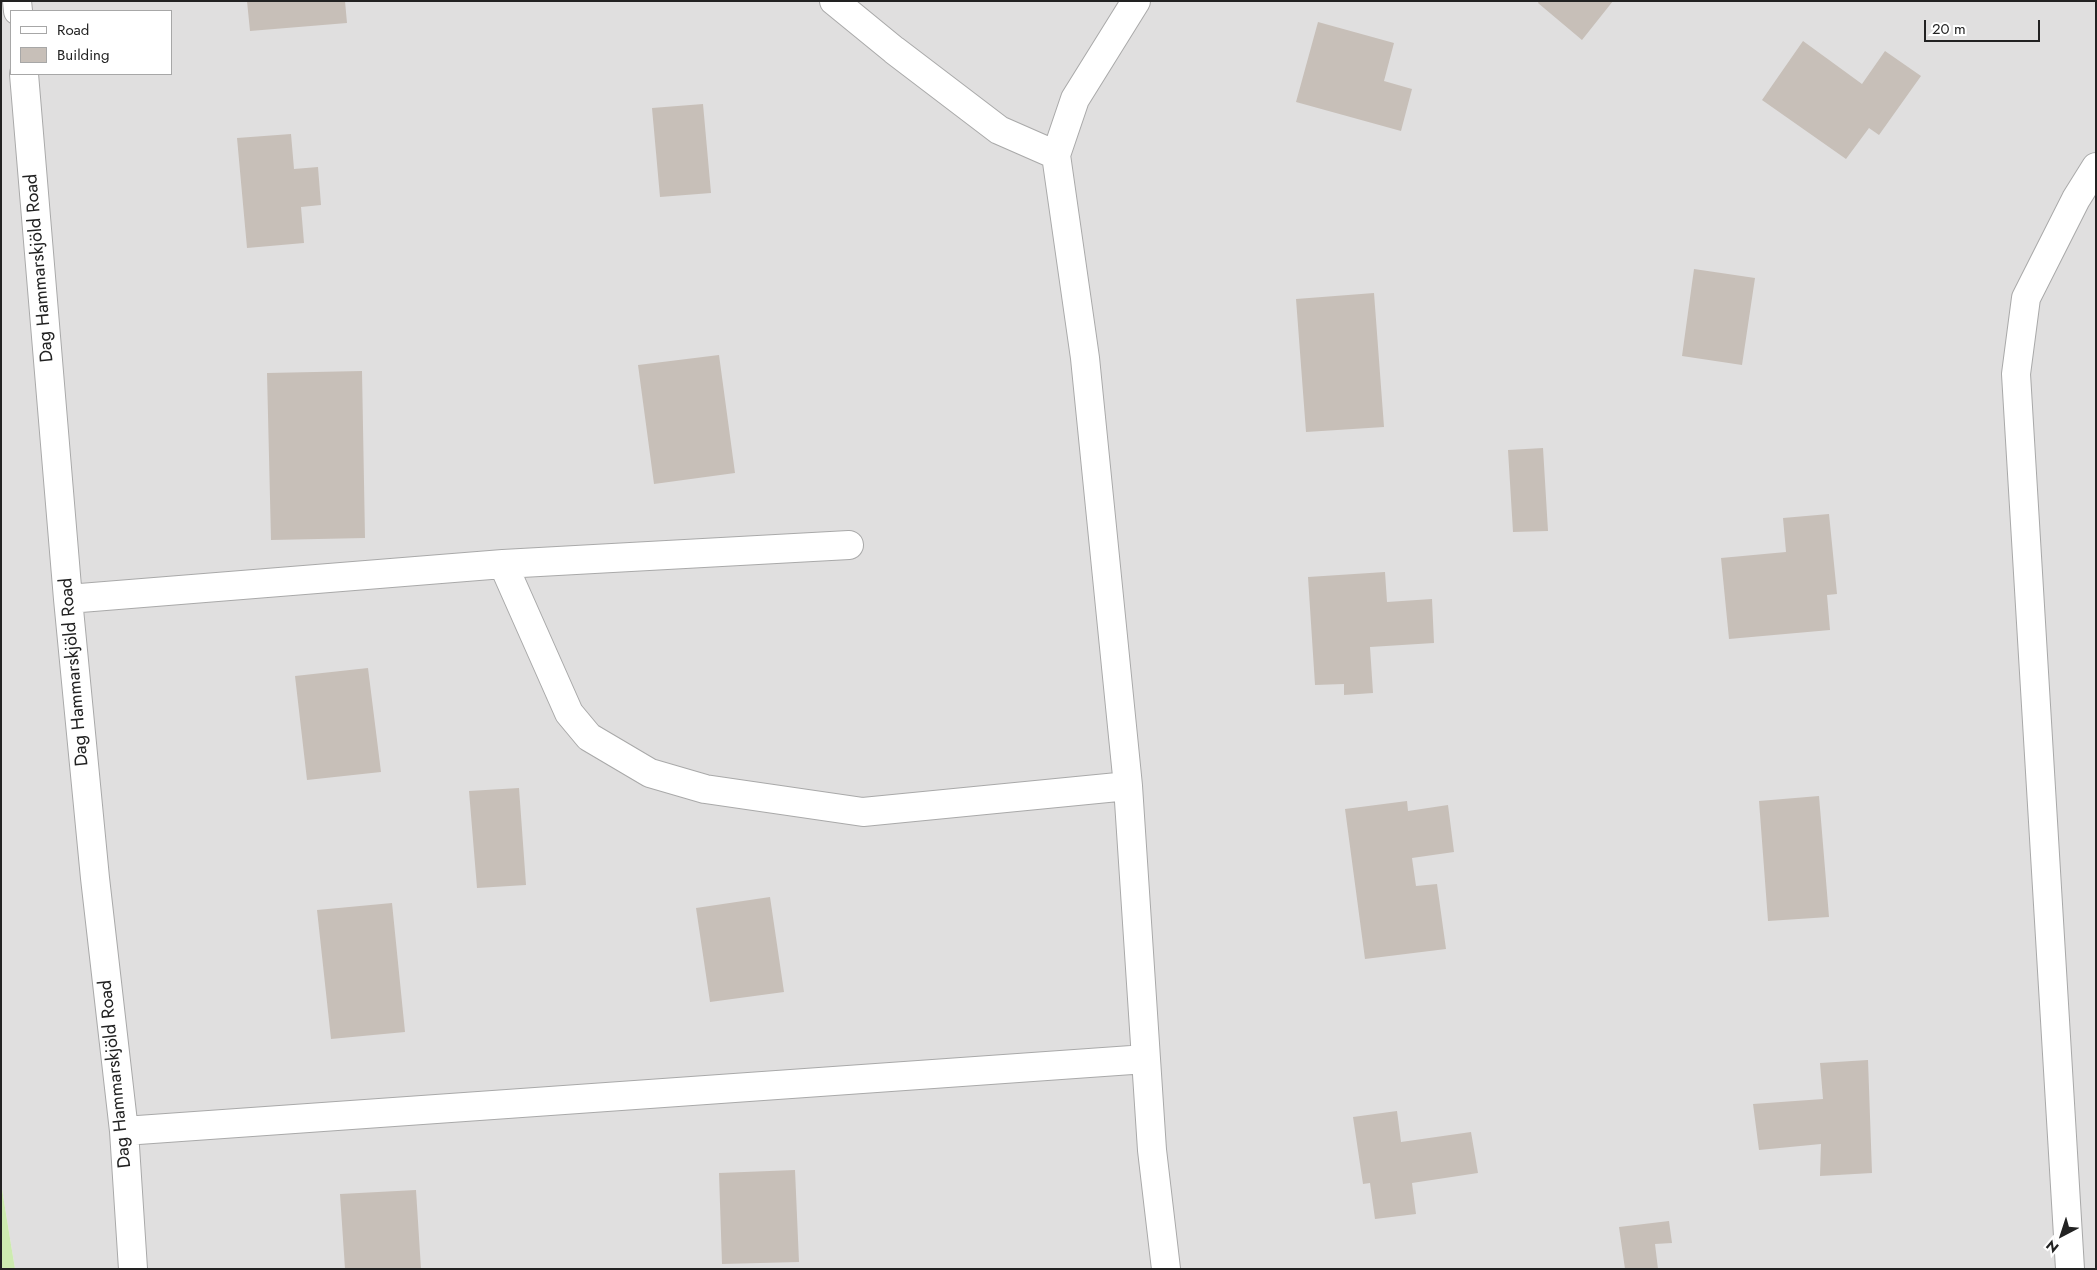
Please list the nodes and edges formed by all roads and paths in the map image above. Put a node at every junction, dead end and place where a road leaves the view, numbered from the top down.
1 (834, 1) edge
2 (1136, 1) edge
3 (24, 75) edge
4 (1056, 154) junction
5 (2096, 167) edge
6 (850, 545) dead end
7 (502, 564) junction
8 (68, 599) junction
9 (1128, 786) junction
10 (1146, 1058) junction
11 (124, 1130) junction
12 (132, 1269) edge
13 (1166, 1269) edge
14 (2070, 1269) edge

1 - 4 street
2 - 4 street
3 - 8 street, Dag Hammarskjöld Road
4 - 9 street
5 - 14 street
6 - 7 street
7 - 8 street
7 - 9 street
8 - 11 street, Dag Hammarskjöld Road
9 - 10 street
10 - 11 street
10 - 13 street
11 - 12 street, Dag Hammarskjöld Road

